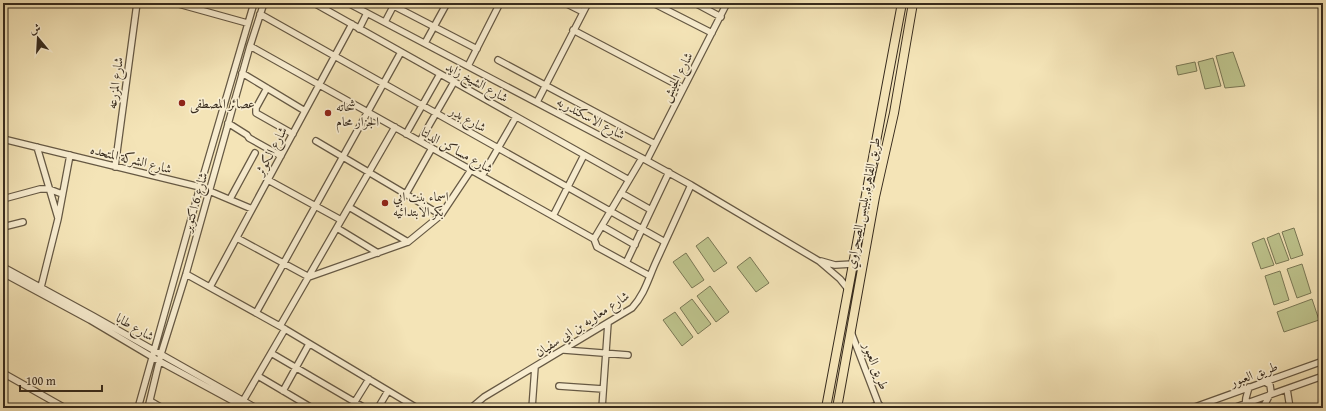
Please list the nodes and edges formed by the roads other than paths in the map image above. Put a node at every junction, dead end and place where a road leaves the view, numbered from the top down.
1 (137, 3) edge
2 (175, 3) edge
3 (254, 3) edge
4 (264, 3) edge
5 (314, 3) edge
6 (348, 3) edge
7 (447, 3) edge
8 (500, 3) edge
9 (564, 3) edge
10 (588, 3) edge
11 (653, 3) edge
12 (694, 3) edge
13 (727, 3) edge
14 (902, 3) edge
15 (913, 3) edge
16 (395, 4) edge
17 (357, 5) edge
18 (583, 12) junction
19 (367, 13) junction
20 (260, 14) junction
21 (720, 16) junction
22 (385, 22) junction
23 (247, 23) junction
24 (352, 24) junction
25 (434, 27) junction
26 (360, 28) junction
27 (574, 30) junction
28 (712, 33) junction
29 (425, 44) junction
30 (250, 46) junction
31 (477, 49) junction
32 (401, 52) junction
33 (335, 56) junction
34 (498, 60) dead end
35 (468, 66) junction
36 (242, 73) junction
37 (440, 74) junction
38 (454, 82) junction
39 (383, 84) junction
40 (319, 85) junction
41 (546, 85) junction
42 (267, 88) junction
43 (683, 88) junction
44 (537, 102) junction
45 (422, 106) junction
46 (305, 111) junction
47 (881, 111) junction
48 (368, 112) junction
49 (436, 113) junction
50 (894, 114) junction
51 (516, 117) junction
52 (228, 123) junction
53 (395, 127) junction
54 (877, 132) junction
55 (293, 134) junction
56 (406, 134) junction
57 (889, 136) junction
58 (3, 138) edge
59 (316, 141) dead end
60 (420, 141) junction
61 (655, 144) junction
62 (37, 147) junction
63 (432, 148) junction
64 (498, 148) junction
65 (254, 153) dead end
66 (70, 155) junction
67 (584, 155) junction
68 (281, 156) junction
69 (343, 157) junction
70 (644, 159) junction
71 (115, 167) junction
72 (470, 170) junction
73 (369, 172) junction
74 (668, 172) junction
75 (482, 176) junction
76 (268, 180) junction
77 (629, 180) junction
78 (691, 185) junction
79 (200, 187) junction
80 (568, 187) junction
81 (49, 189) junction
82 (210, 191) junction
83 (621, 193) junction
84 (62, 194) junction
85 (406, 194) junction
86 (3, 199) edge
87 (230, 199) junction
88 (315, 206) junction
89 (349, 207) junction
90 (252, 209) junction
91 (651, 210) junction
92 (611, 211) junction
93 (441, 215) junction
94 (553, 216) junction
95 (58, 219) junction
96 (341, 220) junction
97 (23, 222) dead end
98 (602, 226) junction
99 (3, 227) edge
100 (337, 228) junction
101 (642, 229) junction
102 (237, 238) junction
103 (594, 239) junction
104 (408, 242) junction
105 (665, 242) junction
106 (635, 245) junction
107 (378, 253) junction
108 (819, 261) junction
109 (284, 263) junction
110 (626, 263) junction
111 (853, 264) junction
112 (3, 267) edge
113 (3, 273) edge
114 (186, 274) junction
115 (650, 276) junction
116 (309, 277) junction
117 (41, 287) junction
118 (210, 287) junction
119 (848, 289) junction
120 (256, 313) junction
121 (608, 323) junction
122 (282, 328) junction
123 (851, 332) junction
124 (309, 344) junction
125 (563, 350) junction
126 (152, 353) junction
127 (271, 353) junction
128 (606, 353) junction
129 (161, 354) junction
130 (628, 354) dead end
131 (159, 361) junction
132 (1323, 361) edge
133 (296, 367) junction
134 (535, 367) junction
135 (3, 373) edge
136 (258, 376) junction
137 (1323, 376) edge
138 (369, 380) junction
139 (1265, 382) junction
140 (559, 386) dead end
141 (1249, 387) junction
142 (603, 389) junction
143 (1287, 389) junction
144 (283, 391) junction
145 (388, 391) junction
146 (1270, 395) junction
147 (150, 401) junction
148 (243, 401) junction
149 (236, 402) junction
150 (355, 402) junction
151 (1245, 406) edge
152 (877, 407) edge
153 (65, 408) edge
154 (138, 408) edge
155 (148, 408) edge
156 (162, 408) edge
157 (232, 408) edge
158 (246, 408) edge
159 (256, 408) edge
160 (312, 408) edge
161 (351, 408) edge
162 (365, 408) edge
163 (378, 408) edge
164 (417, 408) edge
165 (471, 408) edge
166 (532, 408) edge
167 (602, 408) edge
168 (826, 408) edge
169 (836, 408) edge
170 (1192, 408) edge
171 (1233, 408) edge
172 (1263, 408) edge
173 (1290, 408) edge

1 - 71 street, شارع المزرعه
2 - 23 street
3 - 23 street, شارع 6 اكتوبر
4 - 20 street, شارع 6 اكتوبر
5 - 24 street, شارع الشيخ زايد
6 - 17 street, شارع الاسكندريه
7 - 25 street
8 - 31 street
9 - 18 street
10 - 18 street
11 - 28 street
12 - 21 street
13 - 21 street, شارع الجيش
14 - 47 highway, طريق القاهرة, بلبيس الصحراوي
15 - 50 highway, طريق القاهرة, بلبيس الصحراوي
16 - 22 street
16 - 25 street
17 - 19 street, شارع الاسكندريه
18 - 27 street
19 - 22 street, شارع الاسكندريه
19 - 26 street
20 - 30 street, شارع 6 اكتوبر
20 - 33 street, شارع بدر
21 - 28 street, شارع الجيش
22 - 29 street, شارع الاسكندريه
23 - 79 street, شارع 6 اكتوبر
24 - 26 street, شارع الشيخ زايد
24 - 33 street, شارع الكوثر
25 - 29 street
25 - 31 street
26 - 32 street, شارع الشيخ زايد
27 - 41 street
27 - 43 street
28 - 43 street, شارع الجيش
29 - 35 street, شارع الاسكندريه
30 - 36 street, شارع 6 اكتوبر
30 - 40 street, شارع مساكن الدلتا
31 - 35 street
32 - 37 street, شارع الشيخ زايد
32 - 39 street
33 - 39 street, شارع بدر
33 - 40 street, شارع الكوثر
34 - 41 street
35 - 44 street, شارع الاسكندريه
36 - 42 street
36 - 52 street, شارع 6 اكتوبر
37 - 38 street, شارع الشيخ زايد
37 - 45 street
38 - 49 street
38 - 51 street, شارع الشيخ زايد
39 - 45 street, شارع بدر
39 - 48 street
40 - 46 street, شارع الكوثر
40 - 48 street, شارع مساكن الدلتا
41 - 44 street
41 - 61 street
42 - 46 street
42 - 55 street
43 - 61 street, شارع الجيش
44 - 70 street, شارع الاسكندريه
45 - 49 street, شارع بدر
45 - 56 street
46 - 55 street, شارع الكوثر
47 - 50 highway
47 - 54 highway, طريق القاهرة, بلبيس الصحراوي
48 - 53 street, شارع مساكن الدلتا
48 - 69 street
49 - 60 street
49 - 64 street, شارع بدر
50 - 57 highway, طريق القاهرة, بلبيس الصحراوي
51 - 64 street
51 - 67 street, شارع الشيخ زايد
52 - 68 street
52 - 82 street, شارع 6 اكتوبر
53 - 56 street, شارع مساكن الدلتا
53 - 73 street
54 - 57 highway
54 - 111 highway, طريق القاهرة, بلبيس الصحراوي
55 - 68 street, شارع الكوثر
56 - 60 street, شارع مساكن الدلتا
57 - 123 highway, طريق القاهرة, بلبيس الصحراوي
58 - 62 street, شارع الشركة المتحده
59 - 69 street
60 - 63 street, شارع مساكن الدلتا
61 - 70 street, شارع الجيش
62 - 66 street, شارع الشركة المتحده
62 - 81 street
63 - 72 street, شارع مساكن الدلتا
63 - 85 street
64 - 75 street
64 - 80 street, شارع بدر
65 - 87 street
66 - 71 street, شارع الشركة المتحده
66 - 84 street
67 - 77 street, شارع الشيخ زايد
67 - 80 street
68 - 76 street, شارع الكوثر
69 - 73 street
69 - 88 street
70 - 74 street, شارع الاسكندريه
70 - 77 street, شارع الجيش
71 - 79 street, شارع الشركة المتحده
72 - 75 street, شارع مساكن الدلتا
72 - 93 street
73 - 85 street
73 - 89 street
74 - 78 street, شارع الاسكندريه
74 - 91 street
75 - 94 street, شارع مساكن الدلتا
76 - 88 street
76 - 90 street, شارع الكوثر
77 - 83 street, شارع الجيش
78 - 105 street, شارع معاويه بن ابي سفيان
78 - 108 street, شارع الاسكندريه
79 - 82 street, شارع الشركة المتحده
79 - 126 street, شارع 6 اكتوبر
80 - 92 street, شارع بدر
80 - 94 street
81 - 84 street
81 - 86 street
81 - 95 street
82 - 87 street, شارع الشركة المتحده
82 - 114 street, شارع 6 اكتوبر
83 - 91 street
83 - 92 street, شارع الجيش
84 - 95 street
85 - 93 street
87 - 90 street, شارع الشركة المتحده
88 - 96 street
88 - 109 street
89 - 96 street
89 - 104 street
90 - 102 street, شارع الكوثر
91 - 101 street
92 - 98 street, شارع الجيش
92 - 101 street, شارع بدر
93 - 104 street
94 - 103 street, شارع مساكن الدلتا
95 - 117 street
96 - 100 street
97 - 99 street
98 - 103 street, شارع الجيش
98 - 106 street
100 - 107 street
100 - 116 street
101 - 105 street, شارع بدر
101 - 106 street
102 - 109 street
102 - 118 street, شارع الكوثر
103 - 110 street, شارع مساكن الدلتا
104 - 107 street
105 - 115 street, شارع معاويه بن ابي سفيان
106 - 110 street
107 - 116 street
108 - 111 street, شارع الاسكندريه
108 - 119 street, شارع الاسكندريه
109 - 116 street
109 - 120 street
110 - 115 street, شارع مساكن الدلتا
111 - 119 highway, طريق القاهرة, بلبيس الصحراوي
112 - 117 street, شارع طابا
113 - 126 street, شارع طابا
114 - 118 street
114 - 129 street, شارع 6 اكتوبر
115 - 121 street, شارع معاويه بن ابي سفيان
116 - 122 street
117 - 126 street, شارع طابا
118 - 120 street
119 - 168 highway, طريق القاهرة, بلبيس الصحراوي
120 - 122 street
121 - 125 street, شارع معاويه بن ابي سفيان
121 - 128 street
122 - 124 street
122 - 127 street
123 - 152 street, طريق العبور
123 - 169 highway, طريق القاهرة, بلبيس الصحراوي
124 - 133 street
124 - 138 street
125 - 128 street
125 - 134 street, شارع معاويه بن ابي سفيان
126 - 129 street, شارع طابا
126 - 131 street, شارع طابا
126 - 154 street, شارع 6 اكتوبر
127 - 133 street
127 - 136 street
128 - 130 street
128 - 142 street
129 - 131 street, شارع 6 اكتوبر
129 - 148 street, شارع طابا
131 - 147 street, شارع 6 اكتوبر
131 - 149 street, شارع طابا
132 - 139 street, طريق العبور
133 - 144 street
133 - 150 street
134 - 165 street, شارع معاويه بن ابي سفيان
134 - 166 street
135 - 153 street
136 - 144 street
136 - 148 street
137 - 143 street, طريق العبور
138 - 145 street
138 - 150 street
139 - 141 street, طريق العبور
139 - 146 street
140 - 142 street
141 - 151 street
141 - 170 street, طريق العبور
142 - 167 street
143 - 146 street, طريق العبور
143 - 173 street
144 - 160 street
145 - 163 street
145 - 164 street
146 - 151 street, طريق العبور
146 - 172 street
147 - 155 street, شارع 6 اكتوبر
147 - 156 street
148 - 159 street, شارع طابا
149 - 157 street
149 - 158 street, شارع طابا
150 - 161 street
150 - 162 street
151 - 171 street, طريق العبور

